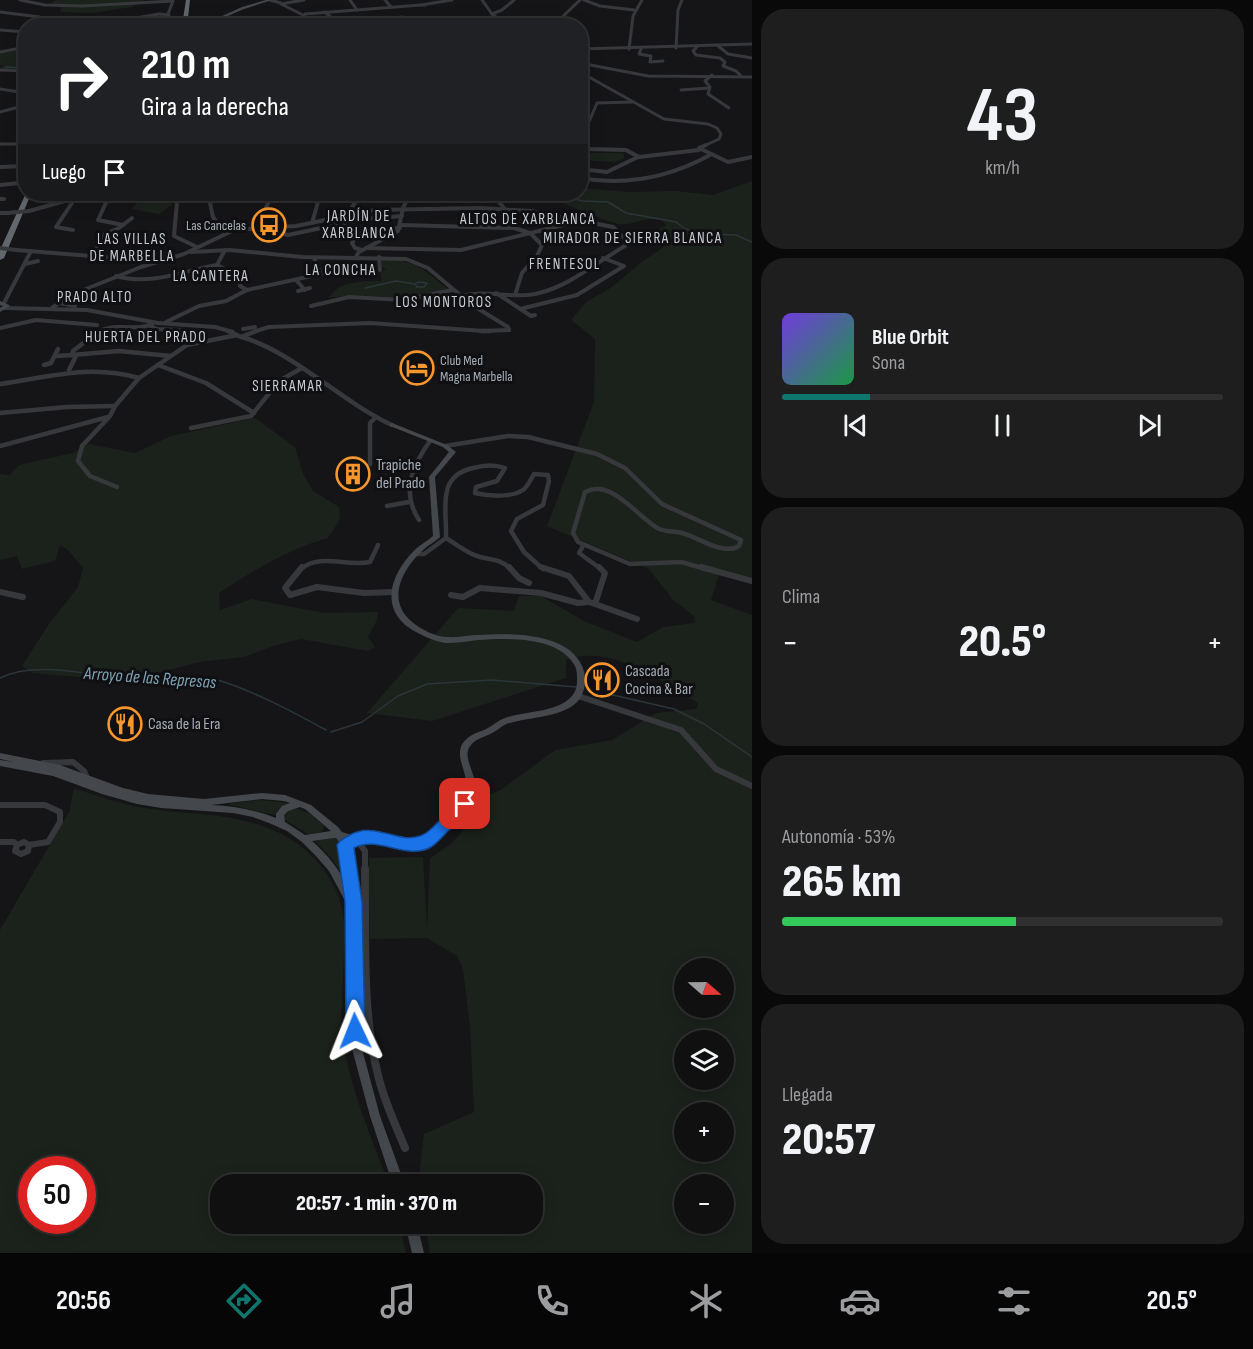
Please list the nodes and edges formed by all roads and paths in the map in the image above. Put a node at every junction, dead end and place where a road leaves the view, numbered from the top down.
1 (20, 0) edge
2 (55, 0) edge
3 (183, 0) edge
4 (188, 0) edge
5 (270, 0) edge
6 (304, 0) edge
7 (350, 0) edge
8 (385, 0) edge
9 (419, 0) edge
10 (452, 0) edge
11 (482, 0) edge
12 (514, 0) edge
13 (582, 0) edge
14 (642, 0) edge
15 (682, 0) edge
16 (173, 1) edge
17 (281, 3) junction
18 (48, 4) junction
19 (424, 5) junction
20 (391, 7) junction
21 (435, 9) dead end
22 (357, 10) junction
23 (634, 10) junction
24 (0, 12) edge
25 (324, 12) junction
26 (168, 14) junction
27 (303, 14) junction
28 (492, 14) junction
29 (42, 18) edge
30 (135, 18) edge
31 (170, 18) edge
32 (180, 18) edge
33 (186, 18) edge
34 (219, 18) edge
35 (307, 18) edge
36 (332, 18) edge
37 (497, 18) edge
38 (562, 18) edge
39 (0, 30) edge
40 (18, 31) edge
41 (749, 45) edge
42 (718, 46) junction
43 (676, 47) junction
44 (697, 47) junction
45 (18, 48) edge
46 (629, 48) junction
47 (641, 49) junction
48 (588, 50) edge
49 (0, 51) edge
50 (752, 58) edge
51 (663, 61) dead end
52 (588, 65) edge
53 (0, 70) edge
54 (18, 71) edge
55 (712, 75) junction
56 (588, 76) edge
57 (741, 76) junction
58 (752, 77) edge
59 (709, 88) junction
60 (0, 89) edge
61 (681, 90) dead end
62 (18, 92) edge
63 (634, 102) junction
64 (18, 107) edge
65 (729, 108) dead end
66 (0, 112) edge
67 (588, 125) edge
68 (18, 141) edge
69 (0, 144) edge
70 (16, 144) joint
71 (588, 149) edge
72 (699, 150) junction
73 (710, 155) junction
74 (639, 157) junction
75 (752, 157) edge
76 (18, 166) edge
77 (0, 167) edge
78 (588, 170) edge
79 (588, 179) edge
80 (18, 184) edge
81 (0, 185) edge
82 (18, 201) edge
83 (25, 201) edge
84 (64, 201) edge
85 (69, 201) edge
86 (108, 201) edge
87 (210, 201) edge
88 (269, 201) edge
89 (317, 201) edge
90 (356, 201) edge
91 (406, 201) edge
92 (498, 201) edge
93 (177, 202) dead end
94 (403, 208) junction
95 (504, 208) junction
96 (29, 211) joint
97 (0, 213) edge
98 (348, 213) junction
99 (402, 216) junction
100 (132, 218) dead end
101 (577, 220) junction
102 (312, 223) junction
103 (123, 225) junction
104 (401, 226) junction
105 (257, 227) junction
106 (283, 227) junction
107 (73, 230) dead end
108 (225, 233) junction
109 (530, 233) junction
110 (3, 245) edge
111 (197, 247) junction
112 (225, 249) junction
113 (364, 249) junction
114 (31, 251) junction
115 (184, 254) junction
116 (90, 256) junction
117 (379, 257) junction
118 (0, 258) edge
119 (28, 258) junction
120 (314, 258) junction
121 (355, 258) junction
122 (603, 258) junction
123 (25, 264) junction
124 (217, 265) junction
125 (0, 268) edge
126 (380, 270) dead end
127 (116, 276) junction
128 (296, 280) junction
129 (310, 288) dead end
130 (247, 290) junction
131 (305, 290) junction
132 (452, 290) junction
133 (298, 291) dead end
134 (496, 293) junction
135 (515, 295) junction
136 (460, 296) junction
137 (64, 300) junction
138 (3, 306) edge
139 (311, 306) dead end
140 (68, 307) junction
141 (55, 309) junction
142 (520, 309) junction
143 (535, 315) dead end
144 (49, 320) junction
145 (166, 322) junction
146 (379, 322) junction
147 (152, 324) junction
148 (97, 325) dead end
149 (0, 327) edge
150 (179, 330) dead end
151 (509, 330) joint
152 (239, 333) junction
153 (250, 335) junction
154 (58, 349) dead end
155 (55, 356) junction
156 (74, 356) junction
157 (170, 356) junction
158 (44, 365) dead end
159 (158, 365) junction
160 (302, 368) junction
161 (69, 370) junction
162 (139, 378) junction
163 (0, 384) edge
164 (115, 406) junction
165 (0, 413) edge
166 (254, 413) junction
167 (110, 416) junction
168 (375, 418) junction
169 (392, 424) joint
170 (191, 428) dead end
171 (430, 441) junction
172 (0, 446) edge
173 (445, 446) junction
174 (370, 464) dead end
175 (117, 487) dead end
176 (409, 502) junction
177 (387, 506) dead end
178 (419, 520) dead end
179 (446, 538) junction
180 (378, 545) dead end
181 (583, 546) junction
182 (416, 554) junction
183 (752, 580) edge
184 (529, 583) dead end
185 (0, 592) edge
186 (393, 592) junction
187 (451, 595) dead end
188 (23, 597) dead end
189 (592, 603) junction
190 (637, 619) dead end
191 (578, 696) junction
192 (0, 756) edge
193 (0, 763) edge
194 (752, 786) edge
195 (300, 804) junction
196 (0, 805) edge
197 (281, 822) junction
198 (328, 822) junction
199 (325, 834) junction
200 (339, 834) junction
201 (306, 838) junction
202 (356, 839) junction
203 (0, 842) edge
204 (346, 845) junction
205 (352, 909) junction
206 (405, 1148) dead end
207 (395, 1174) edge
208 (413, 1234) edge
209 (418, 1253) edge

1 - 18 street
2 - 18 street
3 - 32 highway
4 - 33 highway
5 - 17 street
5 - 34 street
6 - 17 street
7 - 22 street
8 - 20 street
9 - 19 street
10 - 19 street
11 - 28 street
12 - 28 street
13 - 23 street
13 - 38 street
14 - 23 street
15 - 43 street
16 - 18 street
16 - 26 street
17 - 27 street
19 - 20 street
19 - 21 street
20 - 22 street
22 - 25 street
23 - 46 street
24 - 29 street
25 - 27 street
25 - 36 street
26 - 30 street
26 - 31 street
27 - 35 street
28 - 37 street
39 - 40 street
41 - 42 street
42 - 43 street
42 - 44 street
42 - 50 street
43 - 44 street
43 - 46 street
43 - 47 street
44 - 57 street
45 - 49 street
46 - 47 street
46 - 48 street
47 - 51 street
52 - 55 street
53 - 54 street
55 - 57 street
55 - 59 street
56 - 63 street
57 - 58 street
59 - 61 street
59 - 65 street
60 - 62 street
63 - 67 street
63 - 72 street
64 - 66 street
68 - 70 street
69 - 70 street
71 - 74 street
72 - 73 street
72 - 74 street
73 - 75 street
73 - 79 street
74 - 78 street
76 - 77 street
80 - 81 street
82 - 110 highway
83 - 110 highway
84 - 96 street
85 - 107 street
86 - 103 street
87 - 108 street
88 - 105 street
89 - 102 street
90 - 98 street
91 - 94 street
92 - 95 street
93 - 111 street
94 - 95 street
94 - 98 street
94 - 99 street
95 - 101 street
96 - 97 street, bridge
98 - 102 street
99 - 104 street
99 - 106 street
100 - 103 street
101 - 109 street
101 - 122 street
102 - 106 street
103 - 116 street
104 - 109 street
104 - 113 street
104 - 113 street
105 - 106 street
105 - 108 street
108 - 111 street
109 - 113 street
109 - 135 street
110 - 114 street, bridge
110 - 118 highway
110 - 125 highway
111 - 115 street
112 - 115 street
112 - 120 street
112 - 124 street
113 - 121 street
114 - 116 street
114 - 119 street
115 - 116 street
115 - 127 street
117 - 121 street
117 - 126 street
117 - 132 street
119 - 123 street
119 - 123 street
120 - 121 street
120 - 128 street
122 - 135 street
122 - 142 street
123 - 138 street
124 - 127 street
124 - 130 street
127 - 137 street
128 - 130 street
128 - 131 street
129 - 131 street
130 - 145 street
131 - 133 street
132 - 136 street
132 - 139 street
134 - 135 street
134 - 136 street
134 - 142 street
136 - 151 street
137 - 140 street
137 - 141 street
138 - 141 street
140 - 141 street
140 - 145 street
140 - 147 street
141 - 144 street
142 - 143 street
144 - 148 street
144 - 149 street
145 - 152 street
146 - 151 street
146 - 152 street
146 - 153 street
147 - 150 street
147 - 152 street
147 - 156 street
152 - 153 street
152 - 153 street
152 - 157 street
153 - 160 street
154 - 155 street
155 - 156 street
155 - 158 street
156 - 157 street
156 - 161 street
157 - 159 street
159 - 162 street
159 - 166 street
160 - 166 street
160 - 168 street
161 - 162 street
161 - 163 street
162 - 164 street
164 - 165 street
164 - 167 street
166 - 170 street
167 - 172 street
167 - 175 street
168 - 169 street
168 - 174 street
169 - 171 street
171 - 173 street
171 - 176 street
173 - 181 street
173 - 182 street
176 - 177 street
176 - 178 street
179 - 182 street
179 - 184 street
179 - 189 street
180 - 186 street
181 - 183 street
181 - 189 street
182 - 186 street
185 - 188 street
186 - 191 street
187 - 189 street
189 - 190 street
191 - 194 street
191 - 202 street
192 - 195 street
193 - 197 street
195 - 197 street
195 - 198 street
196 - 203 street
197 - 201 street
198 - 199 street
198 - 200 street
199 - 200 street
199 - 201 street
200 - 202 street
200 - 204 street
201 - 205 street
202 - 204 street
202 - 206 street
204 - 205 street
205 - 207 street
208 - 209 street

